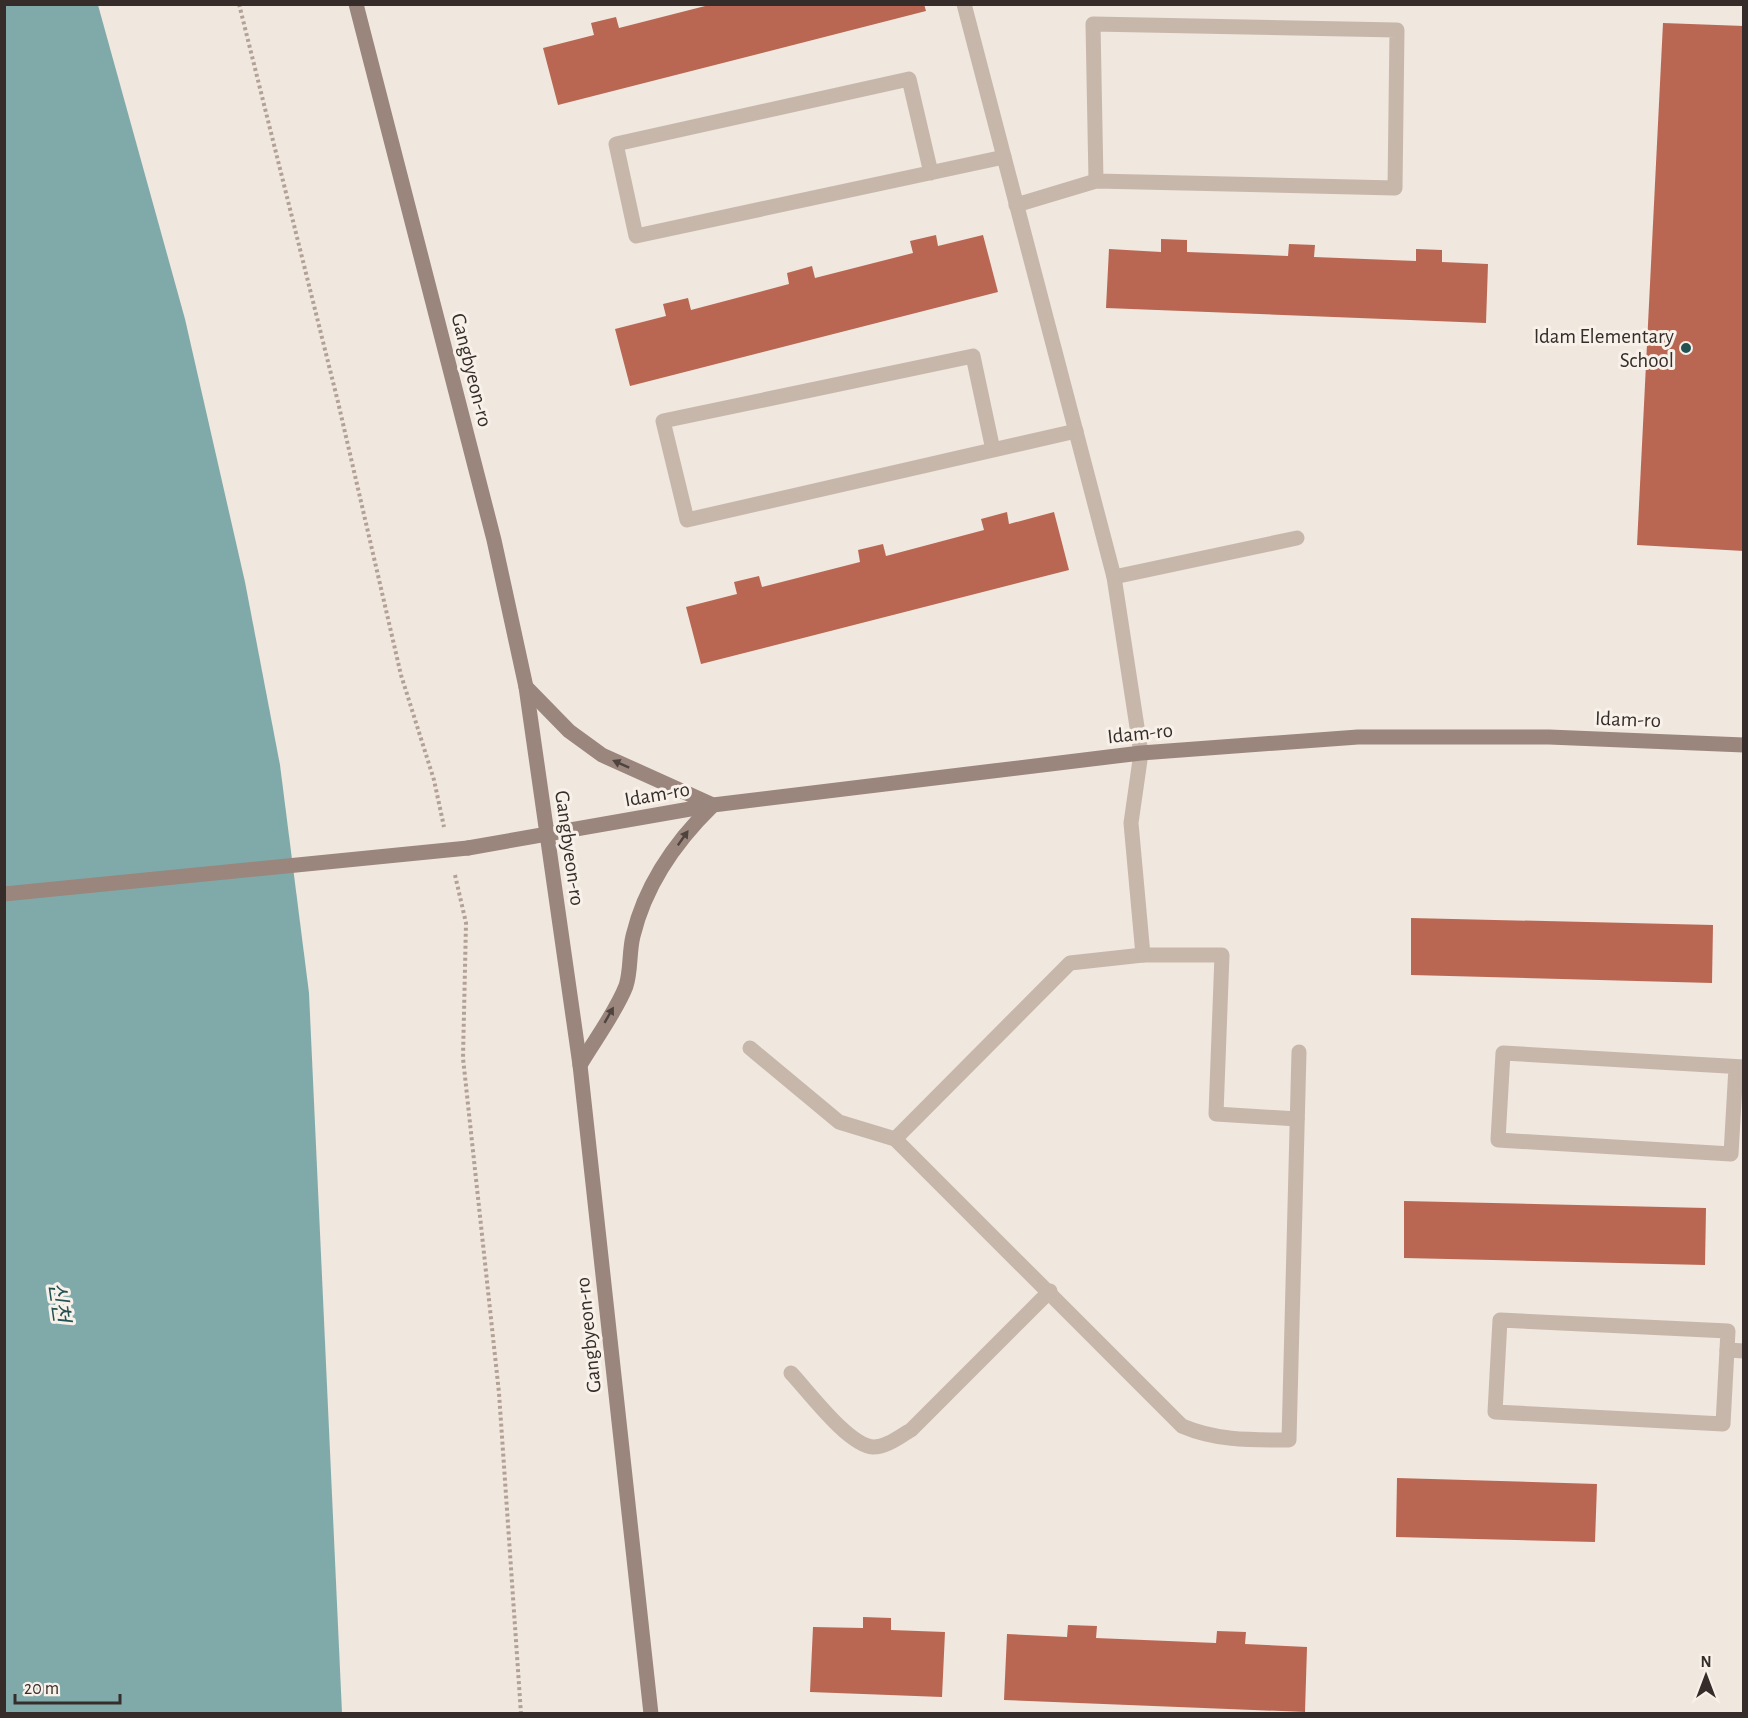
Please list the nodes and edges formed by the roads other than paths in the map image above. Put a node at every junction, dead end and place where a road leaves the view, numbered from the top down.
1 (356, 4) edge
2 (963, 4) edge
3 (1004, 157) junction
4 (931, 173) junction
5 (1096, 181) junction
6 (1016, 205) junction
7 (1076, 431) junction
8 (993, 450) junction
9 (1297, 537) dead end
10 (1114, 577) junction
11 (526, 687) junction
12 (1743, 745) edge
13 (1141, 753) junction
14 (713, 805) junction
15 (546, 834) junction
16 (4, 894) edge
17 (1143, 955) junction
18 (750, 1048) dead end
19 (1299, 1052) dead end
20 (580, 1065) junction
21 (1740, 1067) edge
22 (1297, 1119) junction
23 (895, 1139) junction
24 (1050, 1291) junction
25 (1727, 1350) junction
26 (1743, 1351) edge
27 (791, 1374) dead end
28 (651, 1713) edge

1 - 11 main road, Gangbyeon-ro
2 - 3 lane
3 - 4 lane
3 - 6 lane
4 - 4 lane
5 - 5 lane
5 - 6 lane
6 - 7 lane
7 - 8 lane
7 - 10 lane
8 - 8 lane
9 - 10 lane
10 - 13 lane
14 -> 11 main road
11 - 15 main road, Gangbyeon-ro
12 - 13 main road, Idam-ro
13 - 14 main road, Idam-ro
13 - 17 lane
14 - 15 main road, Idam-ro
20 -> 14 main road
15 - 16 main road, Idam-ro, bridge
15 - 20 main road, Gangbyeon-ro
17 - 22 lane
17 - 23 lane
18 - 23 lane
19 - 22 lane
20 - 28 main road, Gangbyeon-ro
21 - 21 lane
22 - 24 lane
23 - 24 lane
24 - 27 lane
25 - 25 lane
25 - 26 lane

